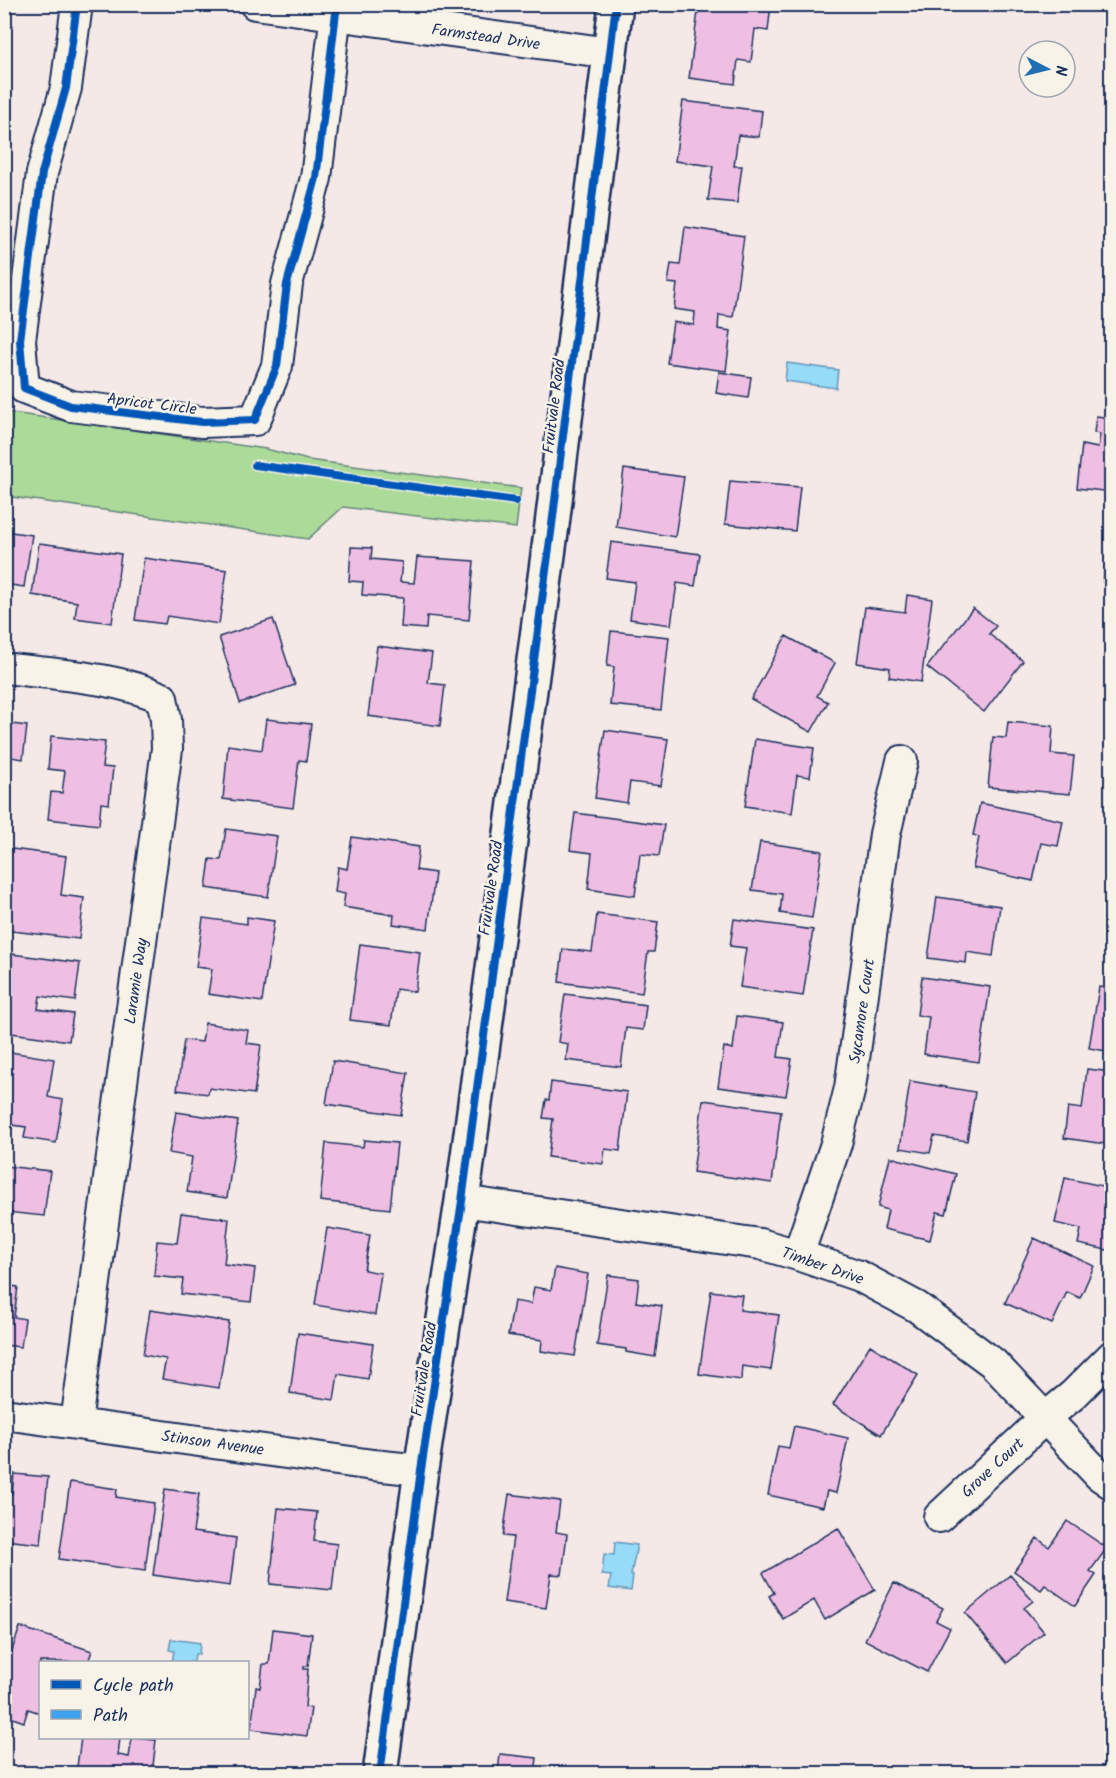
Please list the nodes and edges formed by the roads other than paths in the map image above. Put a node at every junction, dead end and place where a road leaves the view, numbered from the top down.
1 (77, 4) edge
2 (255, 4) edge
3 (616, 4) edge
4 (336, 10) edge
5 (610, 52) junction
6 (4, 668) edge
7 (902, 761) dead end
8 (462, 1201) junction
9 (798, 1255) junction
10 (1112, 1356) edge
11 (4, 1413) edge
12 (1044, 1418) junction
13 (76, 1423) junction
14 (422, 1470) junction
15 (1112, 1484) edge
16 (939, 1516) dead end
17 (380, 1773) edge

1 - 4 street, Apricot Circle
2 - 4 street, Farmstead Drive
3 - 5 street, Fruitvale Road
4 - 5 street, Farmstead Drive
5 - 8 street, Fruitvale Road
6 - 13 street, Laramie Way
7 - 9 street, Sycamore Court
8 - 9 street, Timber Drive
8 - 14 street, Fruitvale Road
9 - 12 street, Timber Drive
10 - 12 street, Grove Court
11 - 13 street, Stinson Avenue
12 - 15 street, Timber Drive
12 - 16 street, Grove Court
13 - 14 street, Stinson Avenue
14 - 17 street, Fruitvale Road

